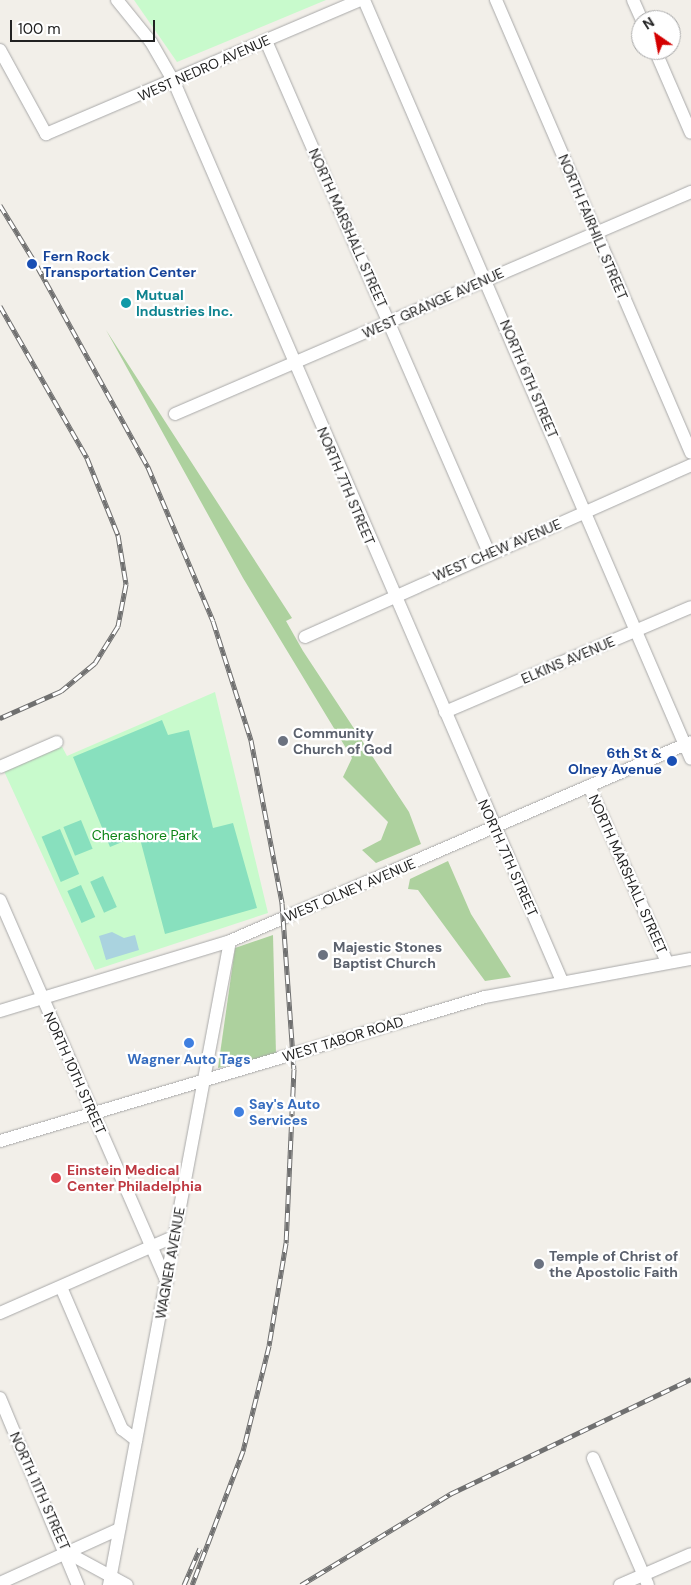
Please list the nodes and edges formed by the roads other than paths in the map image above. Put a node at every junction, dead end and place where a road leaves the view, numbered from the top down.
1 (117, 0) edge
2 (362, 0) edge
3 (496, 0) edge
4 (266, 41) junction
5 (0, 50) edge
6 (659, 60) edge
7 (174, 82) junction
8 (691, 133) edge
9 (691, 192) edge
10 (595, 234) junction
11 (486, 279) junction
12 (390, 323) junction
13 (294, 364) junction
14 (175, 414) dead end
15 (691, 453) edge
16 (691, 465) edge
17 (586, 511) junction
18 (489, 553) junction
19 (393, 595) junction
20 (691, 607) edge
21 (637, 630) junction
22 (304, 637) dead end
23 (445, 712) junction
24 (56, 742) dead end
25 (688, 743) edge
26 (691, 759) edge
27 (0, 766) edge
28 (590, 786) junction
29 (494, 827) junction
30 (0, 900) edge
31 (230, 941) junction
32 (691, 959) edge
33 (667, 962) junction
34 (562, 981) junction
35 (42, 998) junction
36 (0, 1011) edge
37 (204, 1080) junction
38 (92, 1113) junction
39 (0, 1141) edge
40 (175, 1236) junction
41 (150, 1247) junction
42 (166, 1282) junction
43 (60, 1287) junction
44 (0, 1313) edge
45 (0, 1398) edge
46 (136, 1440) junction
47 (593, 1458) dead end
48 (119, 1530) junction
49 (68, 1553) junction
50 (691, 1554) edge
51 (646, 1580) edge
52 (110, 1581) edge
53 (0, 1583) edge
54 (78, 1585) edge
55 (128, 1585) edge
56 (620, 1585) edge

1 - 7 street, NORTH 7TH STREET
2 - 4 street, WEST NEDRO AVENUE
2 - 11 street, NORTH 6TH STREET
3 - 10 street, NORTH FAIRHILL STREET
4 - 7 street, WEST NEDRO AVENUE
4 - 12 street, NORTH MARSHALL STREET
5 - 7 street, WEST NEDRO AVENUE
6 - 8 street
7 - 13 street, NORTH 7TH STREET
9 - 10 street, WEST GRANGE AVENUE
10 - 11 street, WEST GRANGE AVENUE
10 - 15 street, NORTH FAIRHILL STREET
11 - 12 street, WEST GRANGE AVENUE
11 - 17 street, NORTH 6TH STREET
12 - 13 street, WEST GRANGE AVENUE
12 - 18 street, NORTH MARSHALL STREET
13 - 14 street, WEST GRANGE AVENUE
13 - 19 street, NORTH 7TH STREET
16 - 17 street, WEST CHEW AVENUE
17 - 18 street, WEST CHEW AVENUE
17 - 21 street, NORTH 6TH STREET
18 - 19 street, WEST CHEW AVENUE
19 - 22 street, WEST CHEW AVENUE
19 - 23 street, NORTH 7TH STREET
20 - 21 street, ELKINS AVENUE
21 - 23 street, ELKINS AVENUE
21 - 25 street, NORTH 6TH STREET
23 - 29 street, NORTH 7TH STREET
24 - 27 street
25 - 26 street, NORTH 6TH STREET
25 - 28 street, WEST OLNEY AVENUE
28 - 29 street, WEST OLNEY AVENUE
28 - 33 street, NORTH MARSHALL STREET
29 - 31 street, WEST OLNEY AVENUE
29 - 34 street, NORTH 7TH STREET
30 - 35 street, NORTH 10TH STREET
31 - 35 street, WEST OLNEY AVENUE
31 - 37 street, WAGNER AVENUE
32 - 33 street, WEST TABOR ROAD
33 - 34 street, WEST TABOR ROAD
34 - 37 street, WEST TABOR ROAD
35 - 36 street, WEST OLNEY AVENUE
35 - 38 street, NORTH 10TH STREET
37 - 38 street, WEST TABOR ROAD
37 - 40 street, WAGNER AVENUE
38 - 39 street, WEST TABOR ROAD
38 - 41 street, NORTH 10TH STREET
40 - 41 street
40 - 42 street, WAGNER AVENUE
41 - 42 street, NORTH 10TH STREET
41 - 43 street
42 - 46 street, WAGNER AVENUE
43 - 44 street
43 - 46 street
45 - 49 street, NORTH 11TH STREET
46 - 48 street, WAGNER AVENUE
47 - 51 street
48 - 49 street
48 - 52 street, WAGNER AVENUE
49 - 52 street
49 - 53 street
49 - 54 street, NORTH 11TH STREET
50 - 51 street
51 - 56 street
52 - 55 street

